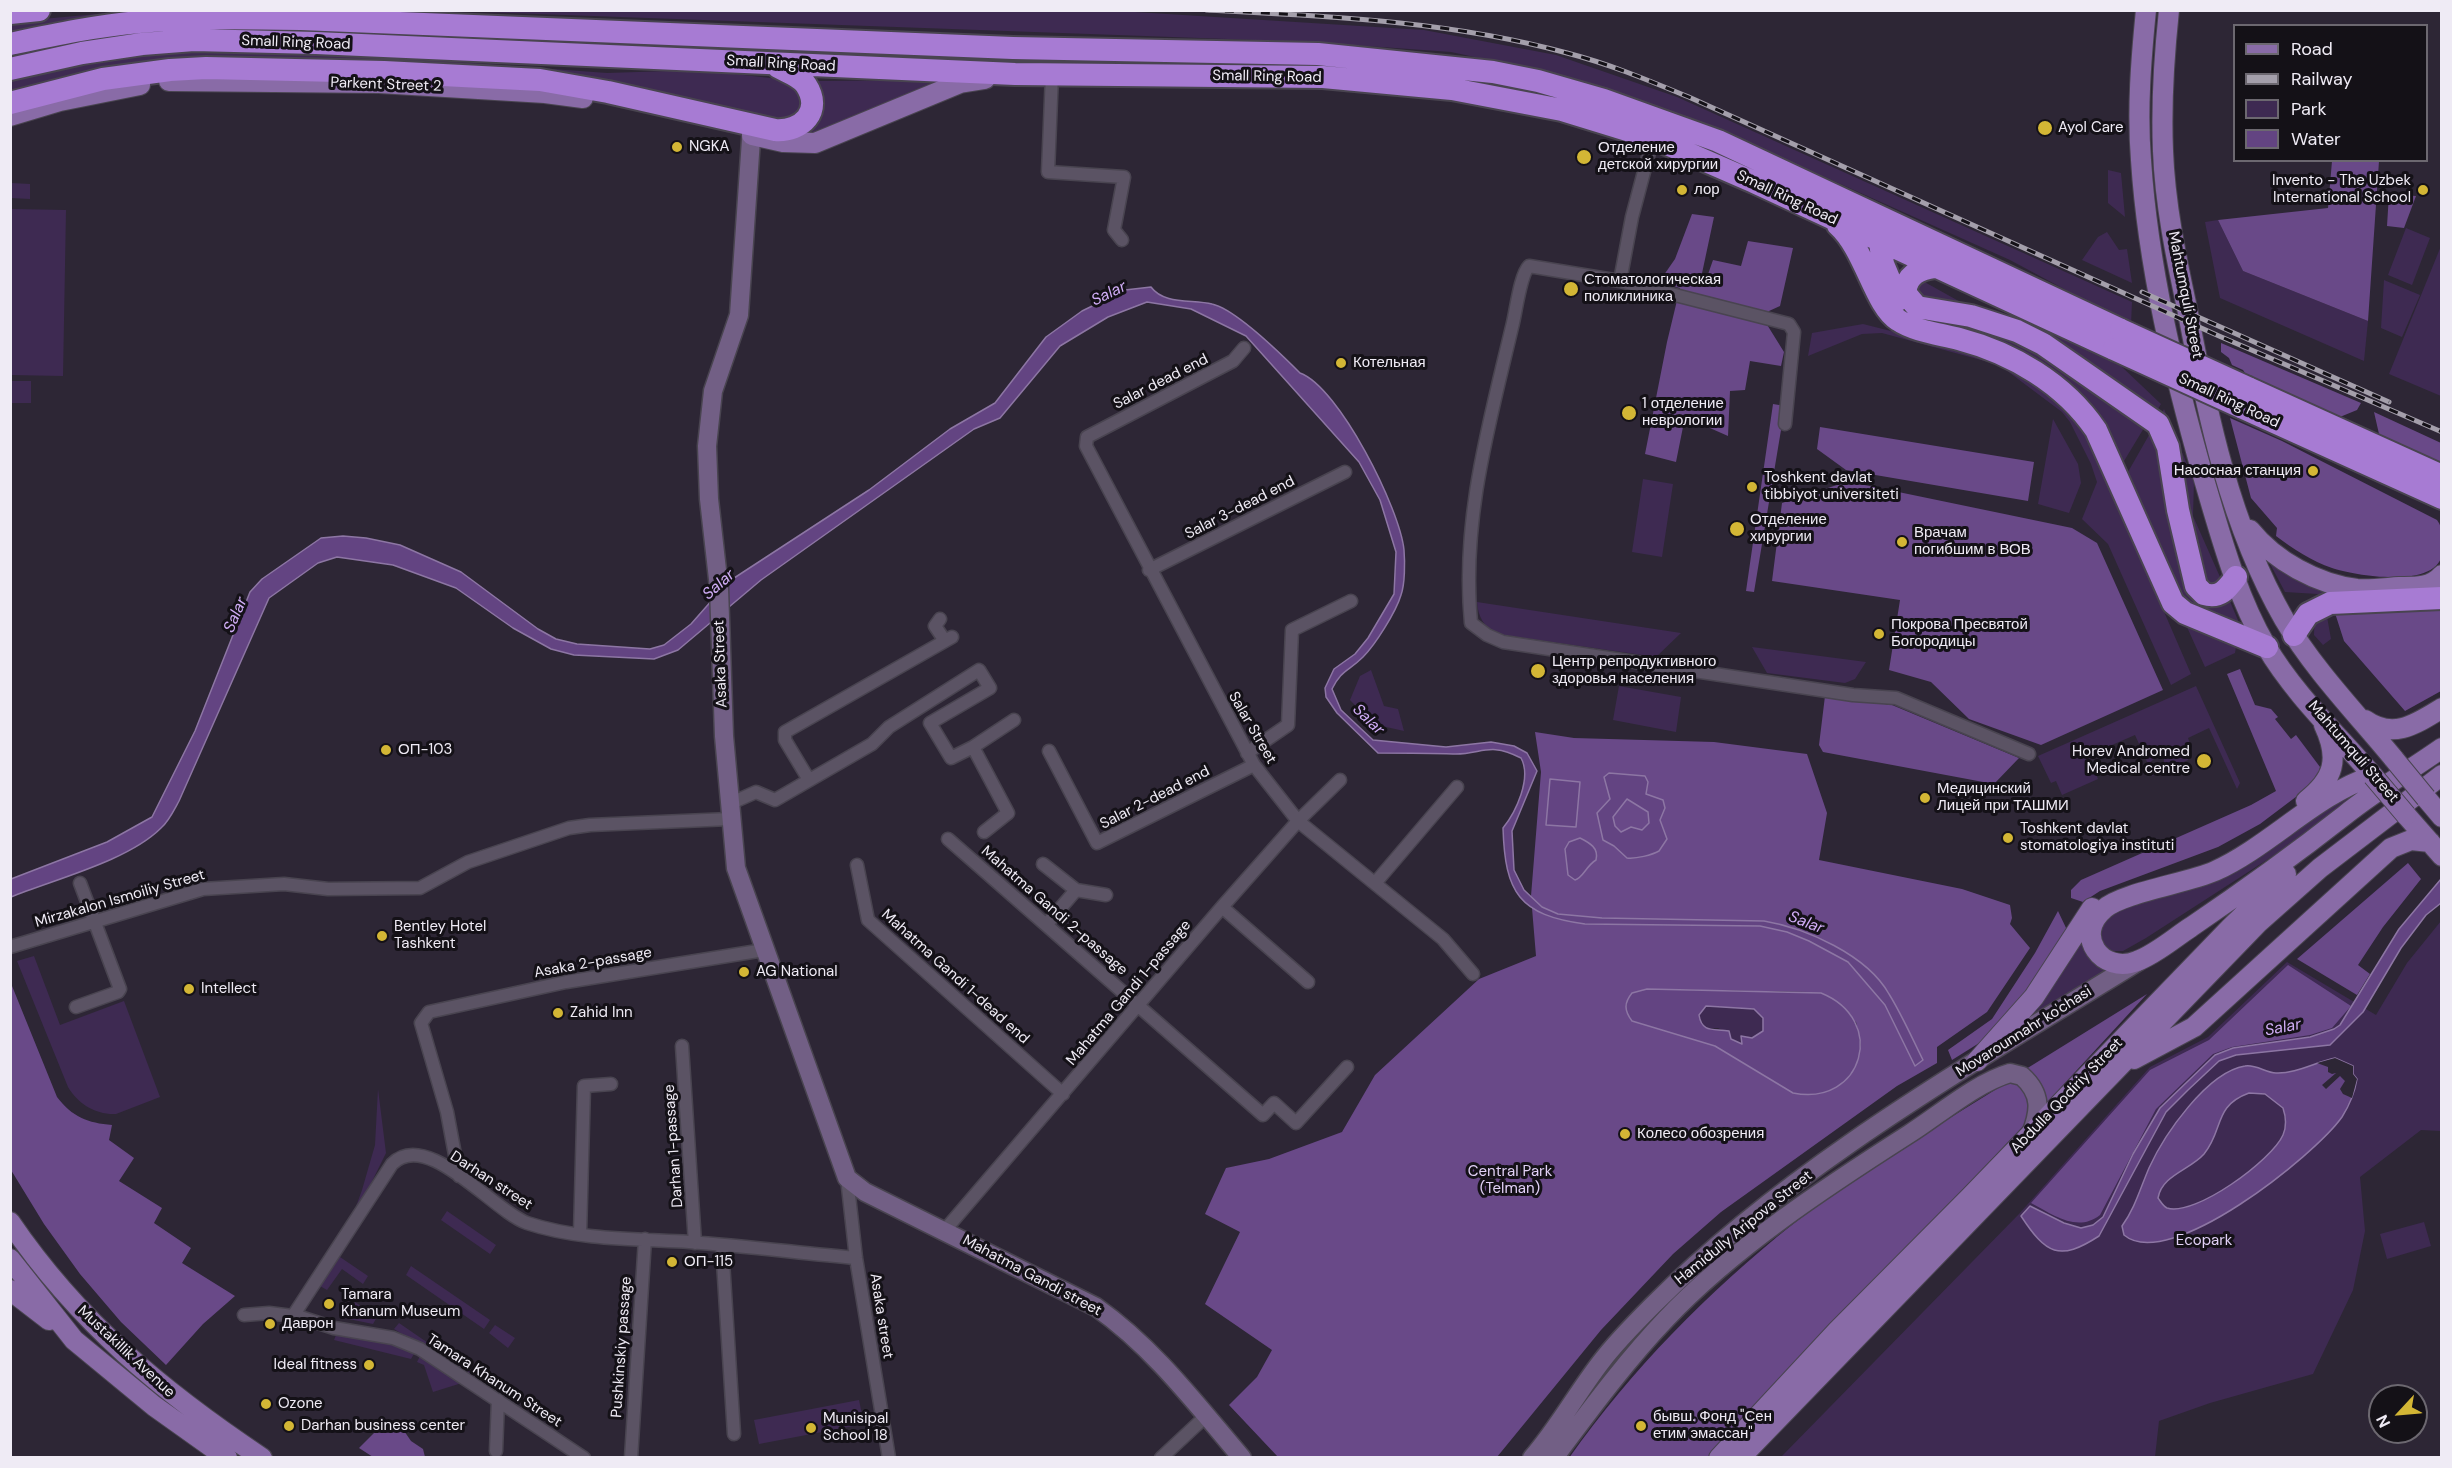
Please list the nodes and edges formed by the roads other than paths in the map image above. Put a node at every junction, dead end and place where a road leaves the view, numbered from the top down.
1 (39, 10) edge
2 (347, 10) edge
3 (2146, 10) edge
4 (2169, 10) edge
5 (10, 13) edge
6 (450, 24) junction
7 (10, 44) edge
8 (773, 64) junction
9 (10, 69) edge
10 (1015, 74) junction
11 (1052, 74) junction
12 (10, 104) edge
13 (10, 116) edge
14 (1655, 128) junction
15 (751, 130) junction
16 (1833, 219) junction
17 (1122, 240) dead end
18 (1880, 242) junction
19 (1934, 267) junction
20 (1620, 282) junction
21 (1921, 309) junction
22 (2117, 339) junction
23 (1244, 348) dead end
24 (2245, 398) junction
25 (1785, 424) dead end
26 (1087, 437) joint
27 (1345, 472) dead end
28 (2442, 476) edge
29 (2442, 498) edge
30 (2236, 509) junction
31 (1149, 570) junction
32 (2442, 575) edge
33 (2236, 577) junction
34 (2442, 598) edge
35 (1351, 601) dead end
36 (940, 619) dead end
37 (2294, 635) junction
38 (2267, 647) junction
39 (920, 708) junction
40 (2442, 708) edge
41 (2318, 712) junction
42 (2357, 714) junction
43 (1014, 720) dead end
44 (930, 723) junction
45 (973, 747) junction
46 (1049, 751) dead end
47 (2438, 751) edge
48 (1247, 753) junction
49 (2029, 754) dead end
50 (1254, 765) junction
51 (2442, 775) edge
52 (2373, 776) junction
53 (809, 780) junction
54 (1340, 780) dead end
55 (1457, 787) dead end
56 (730, 812) junction
57 (2442, 817) edge
58 (1298, 821) junction
59 (984, 832) dead end
60 (948, 839) dead end
61 (2436, 849) edge
62 (1043, 864) dead end
63 (857, 865) dead end
64 (1376, 882) junction
65 (80, 884) dead end
66 (1076, 890) junction
67 (1106, 895) dead end
68 (1222, 907) junction
69 (94, 921) junction
70 (1046, 925) junction
71 (10, 946) edge
72 (764, 950) junction
73 (2139, 961) junction
74 (1473, 974) dead end
75 (1308, 982) dead end
76 (1140, 1005) junction
77 (76, 1007) dead end
78 (682, 1046) dead end
79 (1977, 1061) junction
80 (1347, 1067) dead end
81 (2108, 1078) junction
82 (611, 1084) dead end
83 (1063, 1094) junction
84 (1909, 1104) joint
85 (1921, 1126) joint
86 (2031, 1134) junction
87 (2015, 1162) junction
88 (459, 1176) junction
89 (847, 1179) junction
90 (1976, 1203) junction
91 (11, 1224) edge
92 (945, 1230) junction
93 (580, 1234) junction
94 (645, 1239) junction
95 (695, 1243) junction
96 (722, 1246) junction
97 (856, 1258) junction
98 (10, 1259) edge
99 (10, 1290) edge
100 (244, 1315) dead end
101 (293, 1316) junction
102 (74, 1341) junction
103 (498, 1400) junction
104 (1206, 1416) junction
105 (734, 1434) dead end
106 (496, 1451) dead end
107 (227, 1458) edge
108 (262, 1458) edge
109 (584, 1458) edge
110 (631, 1458) edge
111 (889, 1458) edge
112 (1161, 1458) edge
113 (1242, 1458) edge
114 (1532, 1458) edge
115 (1554, 1458) edge
116 (1719, 1458) edge
117 (1740, 1458) edge

1 - 5 highway
2 - 6 highway
3 - 33 main road, Mahtumquli Street
4 - 30 main road, Mahtumquli Street
6 - 7 highway, Small Ring Road
6 - 14 highway, Small Ring Road
8 - 9 highway, Small Ring Road
8 - 10 highway, Small Ring Road
8 - 15 highway
10 - 11 highway, Small Ring Road
10 - 15 main road, Parkent Street 2
11 - 14 highway, Small Ring Road
11 - 17 street
12 - 15 highway
13 - 15 main road, Parkent Street 2
14 - 16 highway, Small Ring Road
14 - 20 street
14 - 22 highway, Small Ring Road
15 - 56 street, Asaka Street
16 - 18 highway, Small Ring Road
16 - 38 highway
18 - 19 highway, Small Ring Road
18 - 21 highway
19 - 21 highway
19 - 22 highway, Small Ring Road
20 - 25 street
20 - 49 street
21 - 33 highway
22 - 24 highway, Small Ring Road, bridge
23 - 26 street, Salar dead end
24 - 28 highway, Small Ring Road
24 - 29 highway, Small Ring Road
26 - 31 street, Salar Street
27 - 31 street, Salar 3-dead end
30 - 32 main road
30 - 37 main road, Mahtumquli Street
31 - 48 street, Salar Street
33 - 38 main road, Mahtumquli Street
34 - 37 highway
35 - 48 street
36 - 53 street
37 - 42 main road, Mahtumquli Street
38 - 41 main road, Mahtumquli Street
39 - 44 street
39 - 44 street
39 - 53 street
40 - 42 main road
41 - 52 main road, Mahtumquli Street
41 - 79 main road
42 - 57 main road, Mahtumquli Street, bridge
43 - 45 street
44 - 45 street
45 - 59 street
46 - 50 street, Salar 2-dead end
47 - 73 main road
47 - 86 main road, Abdulla Qodiriy Street
48 - 50 street, Salar Street
50 - 58 street, Salar Street
51 - 81 main road, Abdulla Qodiriy Street
52 - 61 main road, Mahtumquli Street, bridge
52 - 73 main road
53 - 56 street
54 - 58 street, Mahatma Gandi 1-passage
55 - 64 street
56 - 69 street, Mirzakalon Ismoiliy Street
56 - 72 street, Asaka Street
58 - 64 street, Salar Street
58 - 68 street, Mahatma Gandi 1-passage
60 - 70 street, Mahatma Gandi 2-passage
61 - 81 main road
62 - 66 street
63 - 83 street, Mahatma Gandi 1-dead end
64 - 74 street, Salar Street
65 - 69 street
66 - 67 street
66 - 70 street
68 - 75 street
68 - 76 street, Mahatma Gandi 1-passage
69 - 71 street, Mirzakalon Ismoiliy Street
69 - 77 street
70 - 76 street, Mahatma Gandi 2-passage
72 - 88 street, Asaka 2-passage
72 - 89 street, Asaka Street
73 - 79 street, Movarounnahr ko'chasi
76 - 80 street, Mahatma Gandi 2-passage
76 - 83 street, Mahatma Gandi 1-passage
78 - 95 street, Darhan 1-passage
79 - 84 street, Movarounnahr ko'chasi
81 - 87 main road, Abdulla Qodiriy Street
82 - 93 street
83 - 92 street, Mahatma Gandi 1-passage
84 - 114 street, Hamidully Aripova Street
85 - 86 street, Movarounnahr ko'chasi
85 - 115 street, Hamidully Aripova Street
86 - 87 main road, Abdulla Qodiriy Street
87 - 90 main road, Abdulla Qodiriy Street
88 - 93 street, Darhan street
88 - 101 street, Darhan street
89 - 92 street, Mahatma Gandi street
89 - 97 street, Asaka street
90 - 116 main road, Abdulla Qodiriy Street
90 - 117 main road, Abdulla Qodiriy Street
91 - 108 main road, Mustakillik Avenue
92 - 104 street, Mahatma Gandi street
93 - 94 street, Darhan street
94 - 95 street, Darhan street
94 - 110 street, Pushkinskiy passage
95 - 96 street, Darhan street
96 - 97 street, Darhan street
96 - 105 street
97 - 111 street, Asaka street
98 - 102 main road, Mustakillik Avenue
99 - 102 main road
100 - 101 street, Tamara Khanum Street
101 - 103 street, Tamara Khanum Street
102 - 107 main road, Mustakillik Avenue
103 - 106 street
103 - 109 street, Tamara Khanum Street
104 - 112 street
104 - 113 street, Mahatma Gandi street

